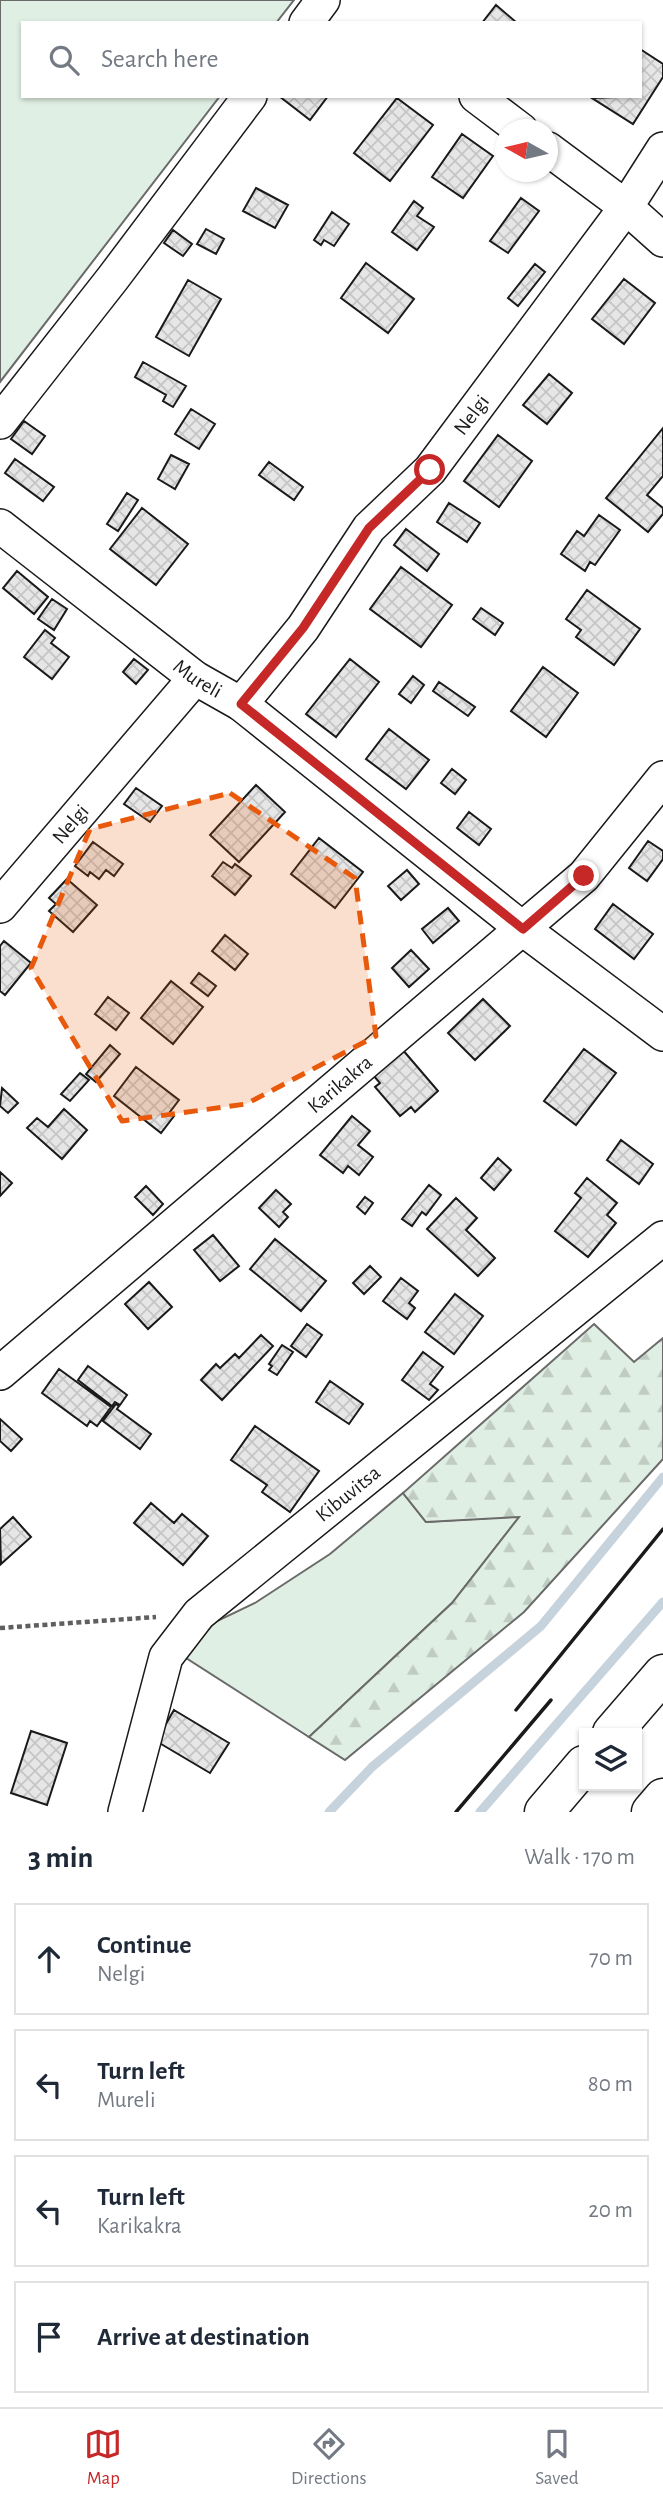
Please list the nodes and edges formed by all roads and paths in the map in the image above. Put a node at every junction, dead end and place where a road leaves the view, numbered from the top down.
1 (323, 0) edge
2 (307, 21) edge
3 (248, 98) edge
4 (480, 98) edge
5 (507, 119) edge
6 (663, 149) edge
7 (558, 156) edge
8 (626, 207) junction
9 (663, 240) edge
10 (0, 422) edge
11 (0, 526) edge
12 (195, 678) junction
13 (241, 704) junction
14 (663, 779) edge
15 (0, 906) edge
16 (523, 929) junction
17 (663, 1034) edge
18 (663, 1238) edge
19 (0, 1373) edge
20 (199, 1614) junction
21 (0, 1628) edge
22 (663, 1674) edge
23 (616, 1728) edge
24 (579, 1771) edge
25 (663, 1798) edge
26 (125, 1812) edge
27 (544, 1812) edge
28 (650, 1812) edge

1 - 2 street
3 - 10 street
4 - 5 street
6 - 8 street, Nelgi
7 - 8 street
8 - 9 street
8 - 13 street, Nelgi
11 - 12 street, Mureli
12 - 13 street, Mureli
12 - 15 street, Nelgi
13 - 16 street, Mureli
14 - 16 street, Karikakra
16 - 17 street, Mureli
16 - 19 street, Karikakra
18 - 20 street, Kibuvitsa
20 - 21 path
20 - 26 street, Kibuvitsa
22 - 23 highway
24 - 27 highway
25 - 28 highway

